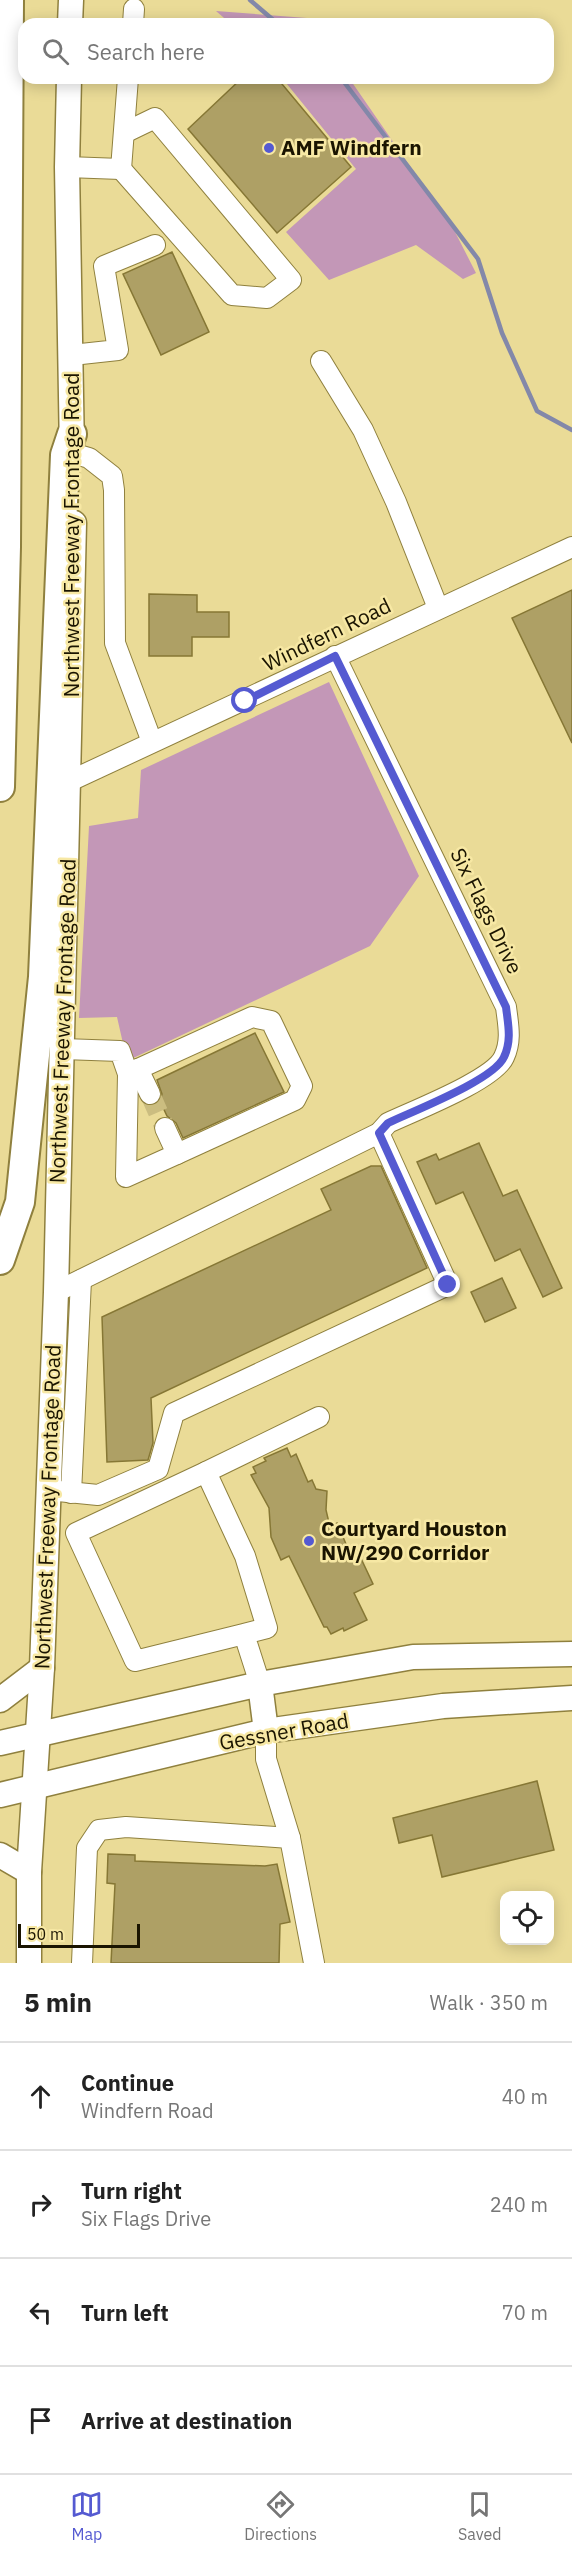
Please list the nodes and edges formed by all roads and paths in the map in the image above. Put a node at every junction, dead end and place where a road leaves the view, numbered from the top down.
1 (9, 0) edge
2 (70, 0) edge
3 (70, 18) edge
4 (69, 84) edge
5 (128, 84) edge
6 (124, 133) junction
7 (67, 167) junction
8 (121, 169) junction
9 (155, 245) dead end
10 (72, 355) junction
11 (321, 361) dead end
12 (72, 443) junction
13 (572, 547) edge
14 (438, 608) junction
15 (335, 656) junction
16 (152, 742) junction
17 (70, 781) junction
18 (0, 787) edge
19 (63, 1049) junction
20 (133, 1071) junction
21 (150, 1094) tunnel mouth
22 (165, 1128) tunnel mouth
23 (379, 1133) junction
24 (177, 1154) junction
25 (0, 1260) edge
26 (81, 1280) junction
27 (56, 1292) junction
28 (319, 1418) dead end
29 (206, 1472) junction
30 (59, 1491) junction
31 (244, 1634) junction
32 (572, 1654) edge
33 (42, 1668) junction
34 (260, 1684) junction
35 (572, 1698) edge
36 (0, 1700) edge
37 (266, 1731) junction
38 (38, 1735) junction
39 (0, 1743) edge
40 (33, 1789) junction
41 (0, 1795) edge
42 (290, 1838) junction
43 (0, 1855) edge
44 (29, 1872) junction
45 (29, 1963) edge
46 (82, 1963) edge
47 (314, 1963) edge

1 - 18 highway
2 - 3 main road
4 - 7 main road, Northwest Freeway Frontage Road
5 - 6 street
6 - 8 street
6 - 8 street
7 - 8 street
7 - 10 main road, Northwest Freeway Frontage Road
9 - 10 street
10 - 12 main road, Northwest Freeway Frontage Road
11 - 14 street
12 - 16 street
12 - 17 main road, Northwest Freeway Frontage Road
12 - 25 highway
13 - 14 street, Windfern Road
14 - 15 street, Windfern Road
15 - 16 street, Windfern Road
15 - 23 street, Six Flags Drive
16 - 17 street, Windfern Road
17 - 19 main road, Northwest Freeway Frontage Road
19 - 20 street
19 - 27 main road, Northwest Freeway Frontage Road
20 - 21 street
20 - 24 street
20 - 24 street
22 - 24 street
23 - 26 street, Six Flags Drive
23 - 30 street
26 - 27 street, Six Flags Drive
26 - 30 street
27 - 30 main road, Northwest Freeway Frontage Road
28 - 29 street
29 - 31 street
29 - 31 street
30 - 33 main road, Northwest Freeway Frontage Road
31 - 34 street
32 - 34 main road
33 - 36 main road
33 - 38 main road, Northwest Freeway Frontage Road
34 - 37 main road
34 - 38 main road
35 - 37 main road, Gessner Road
37 - 40 main road, Gessner Road
37 - 42 street
38 - 39 main road
38 - 40 main road, Northwest Freeway Frontage Road
40 - 41 main road, Gessner Road
40 - 44 main road, Northwest Freeway Frontage Road
42 - 46 street
42 - 47 street
43 - 44 main road
44 - 45 main road, Northwest Freeway Frontage Road

